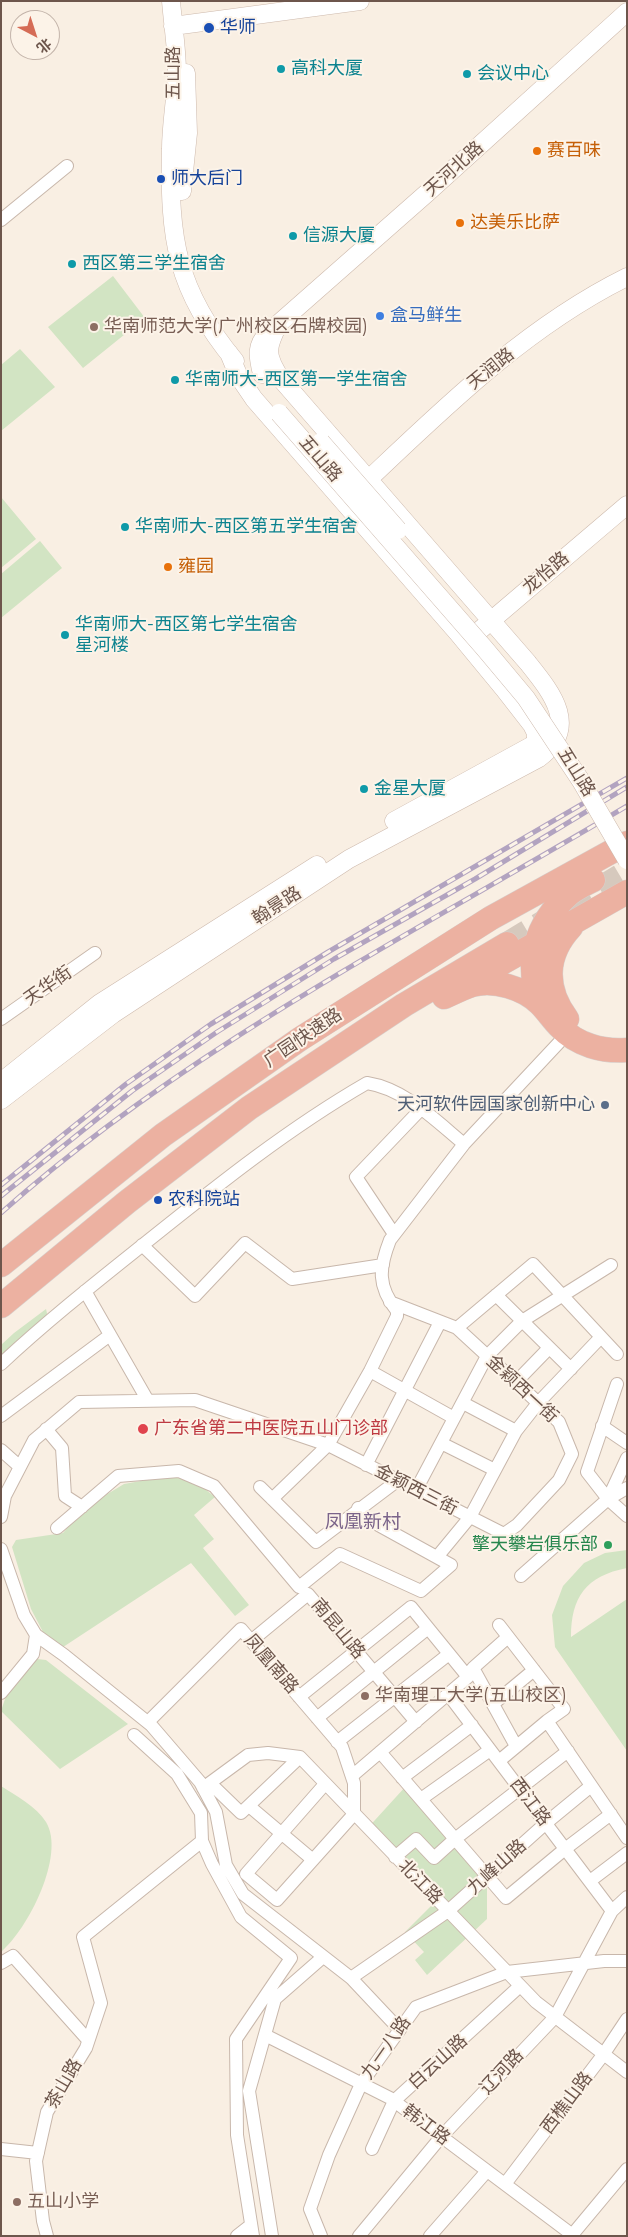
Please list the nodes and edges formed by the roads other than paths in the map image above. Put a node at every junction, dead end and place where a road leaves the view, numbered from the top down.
1 (171, 1) edge
2 (183, 1) edge
3 (360, 1) edge
4 (627, 12) edge
5 (178, 25) junction
6 (67, 166) dead end
7 (1, 220) edge
8 (627, 277) edge
9 (279, 323) junction
10 (228, 353) junction
11 (262, 374) junction
12 (283, 409) junction
13 (369, 479) junction
14 (627, 505) edge
15 (491, 619) junction
16 (466, 642) junction
17 (627, 836) edge
18 (627, 843) edge
19 (627, 860) edge
20 (570, 892) junction
21 (627, 892) edge
22 (580, 918) junction
23 (506, 944) tunnel mouth
24 (536, 944) junction
25 (95, 953) dead end
26 (444, 996) junction
27 (540, 1003) junction
28 (1, 1019) edge
29 (567, 1034) junction
30 (300, 1039) junction
31 (616, 1041) edge
32 (627, 1050) edge
33 (1, 1082) edge
34 (1, 1100) edge
35 (249, 1108) junction
36 (421, 1109) junction
37 (464, 1144) junction
38 (394, 1234) junction
39 (142, 1245) junction
40 (1, 1265) edge
41 (383, 1265) junction
42 (611, 1265) dead end
43 (85, 1292) junction
44 (496, 1295) junction
45 (562, 1296) junction
46 (390, 1302) junction
47 (1, 1306) edge
48 (522, 1321) junction
49 (440, 1322) junction
50 (457, 1328) junction
51 (110, 1335) junction
52 (601, 1337) junction
53 (549, 1348) junction
54 (617, 1354) dead end
55 (487, 1356) junction
56 (1, 1364) edge
57 (571, 1369) junction
58 (370, 1371) junction
59 (516, 1382) junction
60 (617, 1384) dead end
61 (405, 1390) junction
62 (148, 1401) junction
63 (463, 1403) junction
64 (538, 1403) junction
65 (1, 1416) edge
66 (454, 1418) junction
67 (602, 1426) junction
68 (46, 1429) junction
69 (516, 1430) junction
70 (442, 1443) junction
71 (627, 1443) edge
72 (328, 1445) junction
73 (1, 1450) edge
74 (627, 1458) edge
75 (366, 1465) junction
76 (19, 1466) junction
77 (495, 1470) junction
78 (398, 1480) junction
79 (260, 1487) dead end
80 (627, 1488) edge
81 (416, 1490) junction
82 (272, 1499) junction
83 (608, 1499) junction
84 (82, 1507) junction
85 (358, 1508) junction
86 (627, 1516) edge
87 (1, 1517) edge
88 (470, 1517) junction
89 (57, 1528) dead end
90 (504, 1534) joint
91 (1, 1549) edge
92 (437, 1557) junction
93 (520, 1576) dead end
94 (499, 1625) dead end
95 (428, 1628) junction
96 (36, 1635) junction
97 (508, 1637) junction
98 (251, 1641) junction
99 (356, 1650) junction
100 (449, 1654) junction
101 (534, 1670) junction
102 (375, 1672) junction
103 (1, 1693) edge
104 (448, 1694) junction
105 (395, 1696) junction
106 (299, 1697) junction
107 (493, 1704) junction
108 (317, 1718) junction
109 (547, 1721) junction
110 (148, 1722) junction
111 (416, 1722) junction
112 (472, 1725) junction
113 (134, 1735) dead end
114 (337, 1742) junction
115 (516, 1746) junction
116 (490, 1750) junction
117 (568, 1751) junction
118 (380, 1752) junction
119 (300, 1757) junction
120 (499, 1761) junction
121 (352, 1776) junction
122 (402, 1778) junction
123 (325, 1784) junction
124 (206, 1785) junction
125 (591, 1786) junction
126 (520, 1789) junction
127 (421, 1799) junction
128 (249, 1806) junction
129 (354, 1814) junction
130 (610, 1814) junction
131 (546, 1823) junction
132 (282, 1834) junction
133 (627, 1838) edge
134 (455, 1839) junction
135 (202, 1841) junction
136 (565, 1848) junction
137 (627, 1853) edge
138 (395, 1857) junction
139 (313, 1860) junction
140 (487, 1876) junction
141 (590, 1881) junction
142 (627, 1897) edge
143 (612, 1910) junction
144 (448, 1911) junction
145 (323, 1958) junction
146 (627, 1961) edge
147 (1, 1963) edge
148 (582, 1964) junction
149 (507, 1972) junction
150 (351, 1978) junction
151 (520, 1986) junction
152 (555, 2017) junction
153 (627, 2019) edge
154 (400, 2029) junction
155 (265, 2035) junction
156 (88, 2040) junction
157 (603, 2054) junction
158 (627, 2072) edge
159 (361, 2084) junction
160 (394, 2102) junction
161 (441, 2137) junction
162 (1, 2149) edge
163 (372, 2149) dead end
164 (38, 2153) junction
165 (627, 2169) edge
166 (487, 2171) junction
167 (505, 2184) junction
168 (252, 2230) edge
169 (573, 2235) edge
170 (47, 2236) edge
171 (237, 2236) edge
172 (272, 2236) edge
173 (321, 2236) edge
174 (359, 2236) edge
175 (430, 2236) edge

1 - 5 street, 五山路
2 - 5 street, 五山路
3 - 5 street
4 - 9 street, 天河北路
5 - 10 street, 五山路
5 - 11 street, 五山路
6 - 7 street
8 - 13 street, 天润路
9 - 11 street, 天河北路
9 - 13 street
10 - 12 street, 五山路
10 - 16 street
11 - 12 street, 五山路
12 - 17 street, 五山路, bridge
12 - 19 street, 五山路, bridge
13 - 15 street
14 - 15 street, 龙怡路
15 - 16 street, 龙怡路
15 - 34 street, 翰景路
16 - 33 street, 翰景路
18 - 30 highway, 广园快速路
19 - 20 highway
20 - 24 highway
20 - 30 highway
21 - 22 highway
22 - 24 highway
22 - 31 highway
23 - 35 highway, 广园快速路
24 - 26 highway
24 - 27 highway
25 - 28 street, 天华街
26 - 27 highway
26 - 35 highway
27 - 29 highway
29 - 32 highway
29 - 37 street
30 - 40 highway, 广园快速路
35 - 47 highway, 广园快速路
36 - 37 street
36 - 38 street
36 - 39 street
37 - 38 street
38 - 41 street
39 - 41 street
39 - 43 street
41 - 46 street
42 - 45 street
43 - 51 street
43 - 56 street
44 - 45 street
44 - 48 street
44 - 50 street
45 - 48 street
45 - 52 street
46 - 49 street, 金颖西一街
46 - 58 street
48 - 53 street
48 - 55 street
49 - 50 street, 金颖西一街
49 - 61 street
50 - 55 street, 金颖西一街
51 - 62 street
51 - 65 street
52 - 54 street
52 - 57 street
53 - 57 street
53 - 59 street
55 - 59 street, 金颖西一街
55 - 63 street
57 - 64 street
58 - 61 street
58 - 72 street
59 - 64 street, 金颖西一街
60 - 67 street
61 - 66 street
61 - 75 street
62 - 68 street, 金颖西三街
62 - 72 street, 金颖西三街
63 - 66 street
63 - 69 street
64 - 69 street
64 - 90 street, 金颖西一街
66 - 70 street
67 - 71 street
67 - 83 street
68 - 76 street, 金颖西三街
68 - 84 street
69 - 77 street
70 - 77 street
70 - 81 street
72 - 75 street, 金颖西三街
72 - 82 street
73 - 76 street
74 - 83 street
75 - 78 street, 金颖西三街
76 - 87 street, 金颖西三街
77 - 88 street
78 - 81 street, 金颖西三街
78 - 85 street
79 - 82 street
80 - 83 street
81 - 88 street, 金颖西三街
82 - 85 street
83 - 86 street
83 - 93 street
84 - 89 street
84 - 92 street
85 - 92 street
88 - 90 street, 金颖西三街
88 - 92 street
91 - 96 street
94 - 97 street
95 - 99 street
95 - 100 street
95 - 102 street
96 - 103 street
96 - 110 street
97 - 101 street
97 - 107 street
98 - 99 street, 南昆山路
98 - 106 street, 凤凰南路
98 - 110 street, 凤凰南路
99 - 102 street, 南昆山路
99 - 106 street
100 - 104 street
100 - 105 street
101 - 107 street
101 - 109 street
102 - 105 street, 南昆山路
102 - 108 street
104 - 111 street
104 - 112 street, 西江路
105 - 111 street, 南昆山路
105 - 114 street
106 - 108 street, 凤凰南路
107 - 115 street
108 - 114 street, 凤凰南路
109 - 115 street
109 - 117 street
110 - 124 street
111 - 118 street
112 - 116 street, 西江路
112 - 122 street
113 - 135 street
114 - 121 street, 凤凰南路
115 - 120 street
116 - 120 street, 西江路
116 - 127 street
117 - 125 street
117 - 126 street
118 - 121 street
118 - 122 street
119 - 123 street, 北江路
119 - 124 street
119 - 128 street
120 - 126 street, 西江路
121 - 129 street, 凤凰南路
122 - 127 street
123 - 129 street, 北江路
123 - 132 street
124 - 128 street
124 - 145 street
125 - 130 street
125 - 131 street, 九峰山路
126 - 131 street, 西江路
126 - 134 street
127 - 134 street
128 - 132 street
129 - 138 street, 北江路
129 - 139 street
130 - 133 street
130 - 136 street
131 - 136 street, 西江路
131 - 140 street, 九峰山路
132 - 139 street
132 - 139 street
134 - 138 street
134 - 140 street
135 - 156 street, 茶山路
135 - 168 street
136 - 140 street
136 - 141 street, 西江路
137 - 141 street
138 - 144 street, 北江路
140 - 144 street, 九峰山路
141 - 143 street, 西江路
142 - 143 street, 辽河路
143 - 148 street, 辽河路
144 - 149 street, 北江路
144 - 150 street, 九峰山路
145 - 150 street
145 - 155 street
146 - 148 street, 九一八路
147 - 156 street
148 - 149 street, 九一八路
148 - 152 street, 辽河路
149 - 151 street, 北江路
149 - 154 street, 九一八路
150 - 154 street
151 - 152 street, 北江路
151 - 160 street, 白云山路
152 - 157 street, 北江路
152 - 161 street, 辽河路
153 - 157 street, 西樵山路
154 - 159 street, 九一八路
155 - 159 street, 韩江路
155 - 172 street
156 - 164 street, 茶山路
157 - 158 street, 北江路
157 - 167 street, 西樵山路
159 - 160 street, 韩江路
159 - 173 street, 九一八路
160 - 161 street, 韩江路
160 - 163 street, 白云山路
161 - 166 street, 韩江路
161 - 174 street, 辽河路
162 - 164 street
164 - 170 street, 茶山路
165 - 169 street
166 - 167 street, 韩江路
166 - 175 street
167 - 169 street, 韩江路
168 - 171 street

